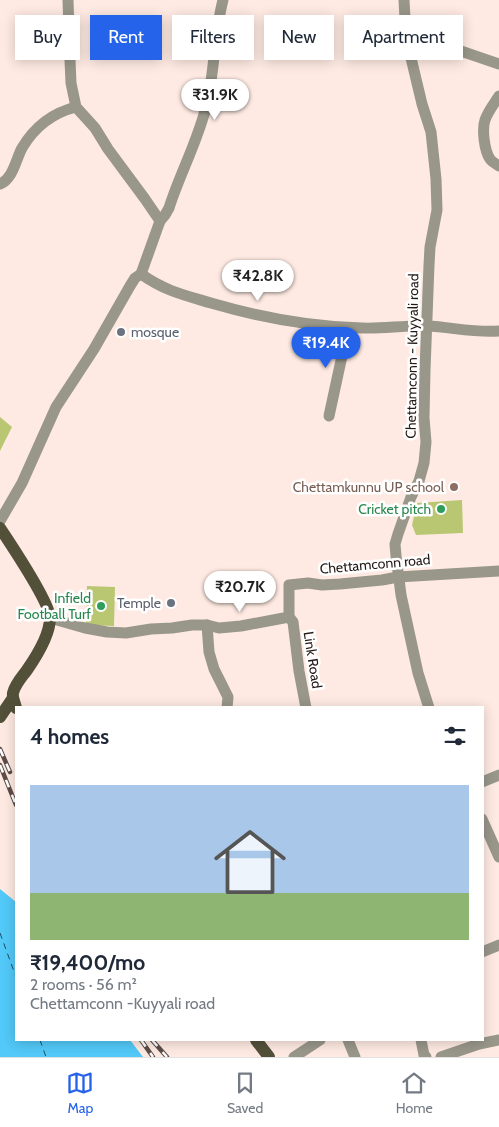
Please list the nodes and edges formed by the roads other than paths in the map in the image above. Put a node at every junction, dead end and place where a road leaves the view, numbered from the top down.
1 (68, 0) edge
2 (223, 0) edge
3 (404, 0) edge
4 (404, 15) edge
5 (463, 52) edge
6 (412, 60) edge
7 (499, 64) edge
8 (499, 96) edge
9 (76, 107) junction
10 (499, 166) edge
11 (0, 184) edge
12 (160, 221) junction
13 (141, 274) junction
14 (426, 326) junction
15 (348, 328) junction
16 (499, 331) edge
17 (329, 416) dead end
18 (0, 521) edge
19 (0, 528) edge
20 (499, 571) edge
21 (398, 577) junction
22 (290, 617) junction
23 (50, 618) junction
24 (208, 630) junction
25 (15, 703) edge
26 (227, 706) edge
27 (306, 706) edge
28 (429, 706) edge
29 (0, 717) edge
30 (499, 775) edge
31 (484, 781) edge
32 (484, 823) edge
33 (499, 857) edge
34 (499, 945) edge
35 (484, 951) edge
36 (499, 1040) edge
37 (257, 1041) edge
38 (318, 1041) edge
39 (348, 1041) edge
40 (421, 1041) edge
41 (424, 1056) edge
42 (269, 1057) edge
43 (294, 1057) edge
44 (355, 1057) edge
45 (441, 1057) edge

1 - 9 street
2 - 12 street
3 - 4 street, Chettamconn - Kuyyali road
5 - 7 street
6 - 14 street, Chettamconn - Kuyyali road
8 - 10 street
9 - 11 street
9 - 12 street
12 - 13 street
13 - 15 street
13 - 18 street
14 - 15 street
14 - 16 street
14 - 21 street, Chettamconn - Kuyyali road
15 - 17 street
19 - 23 main road
20 - 21 street, Chettamconn road
21 - 22 street, Chettamconn road
21 - 28 street, Chettamconn - Kuyyali road
22 - 24 street
22 - 27 street, Link Road
23 - 24 street
23 - 25 main road
24 - 26 street
25 - 29 main road
30 - 31 street
32 - 33 street
34 - 35 street
36 - 45 street
37 - 42 main road
38 - 43 street
39 - 44 street
40 - 41 street

